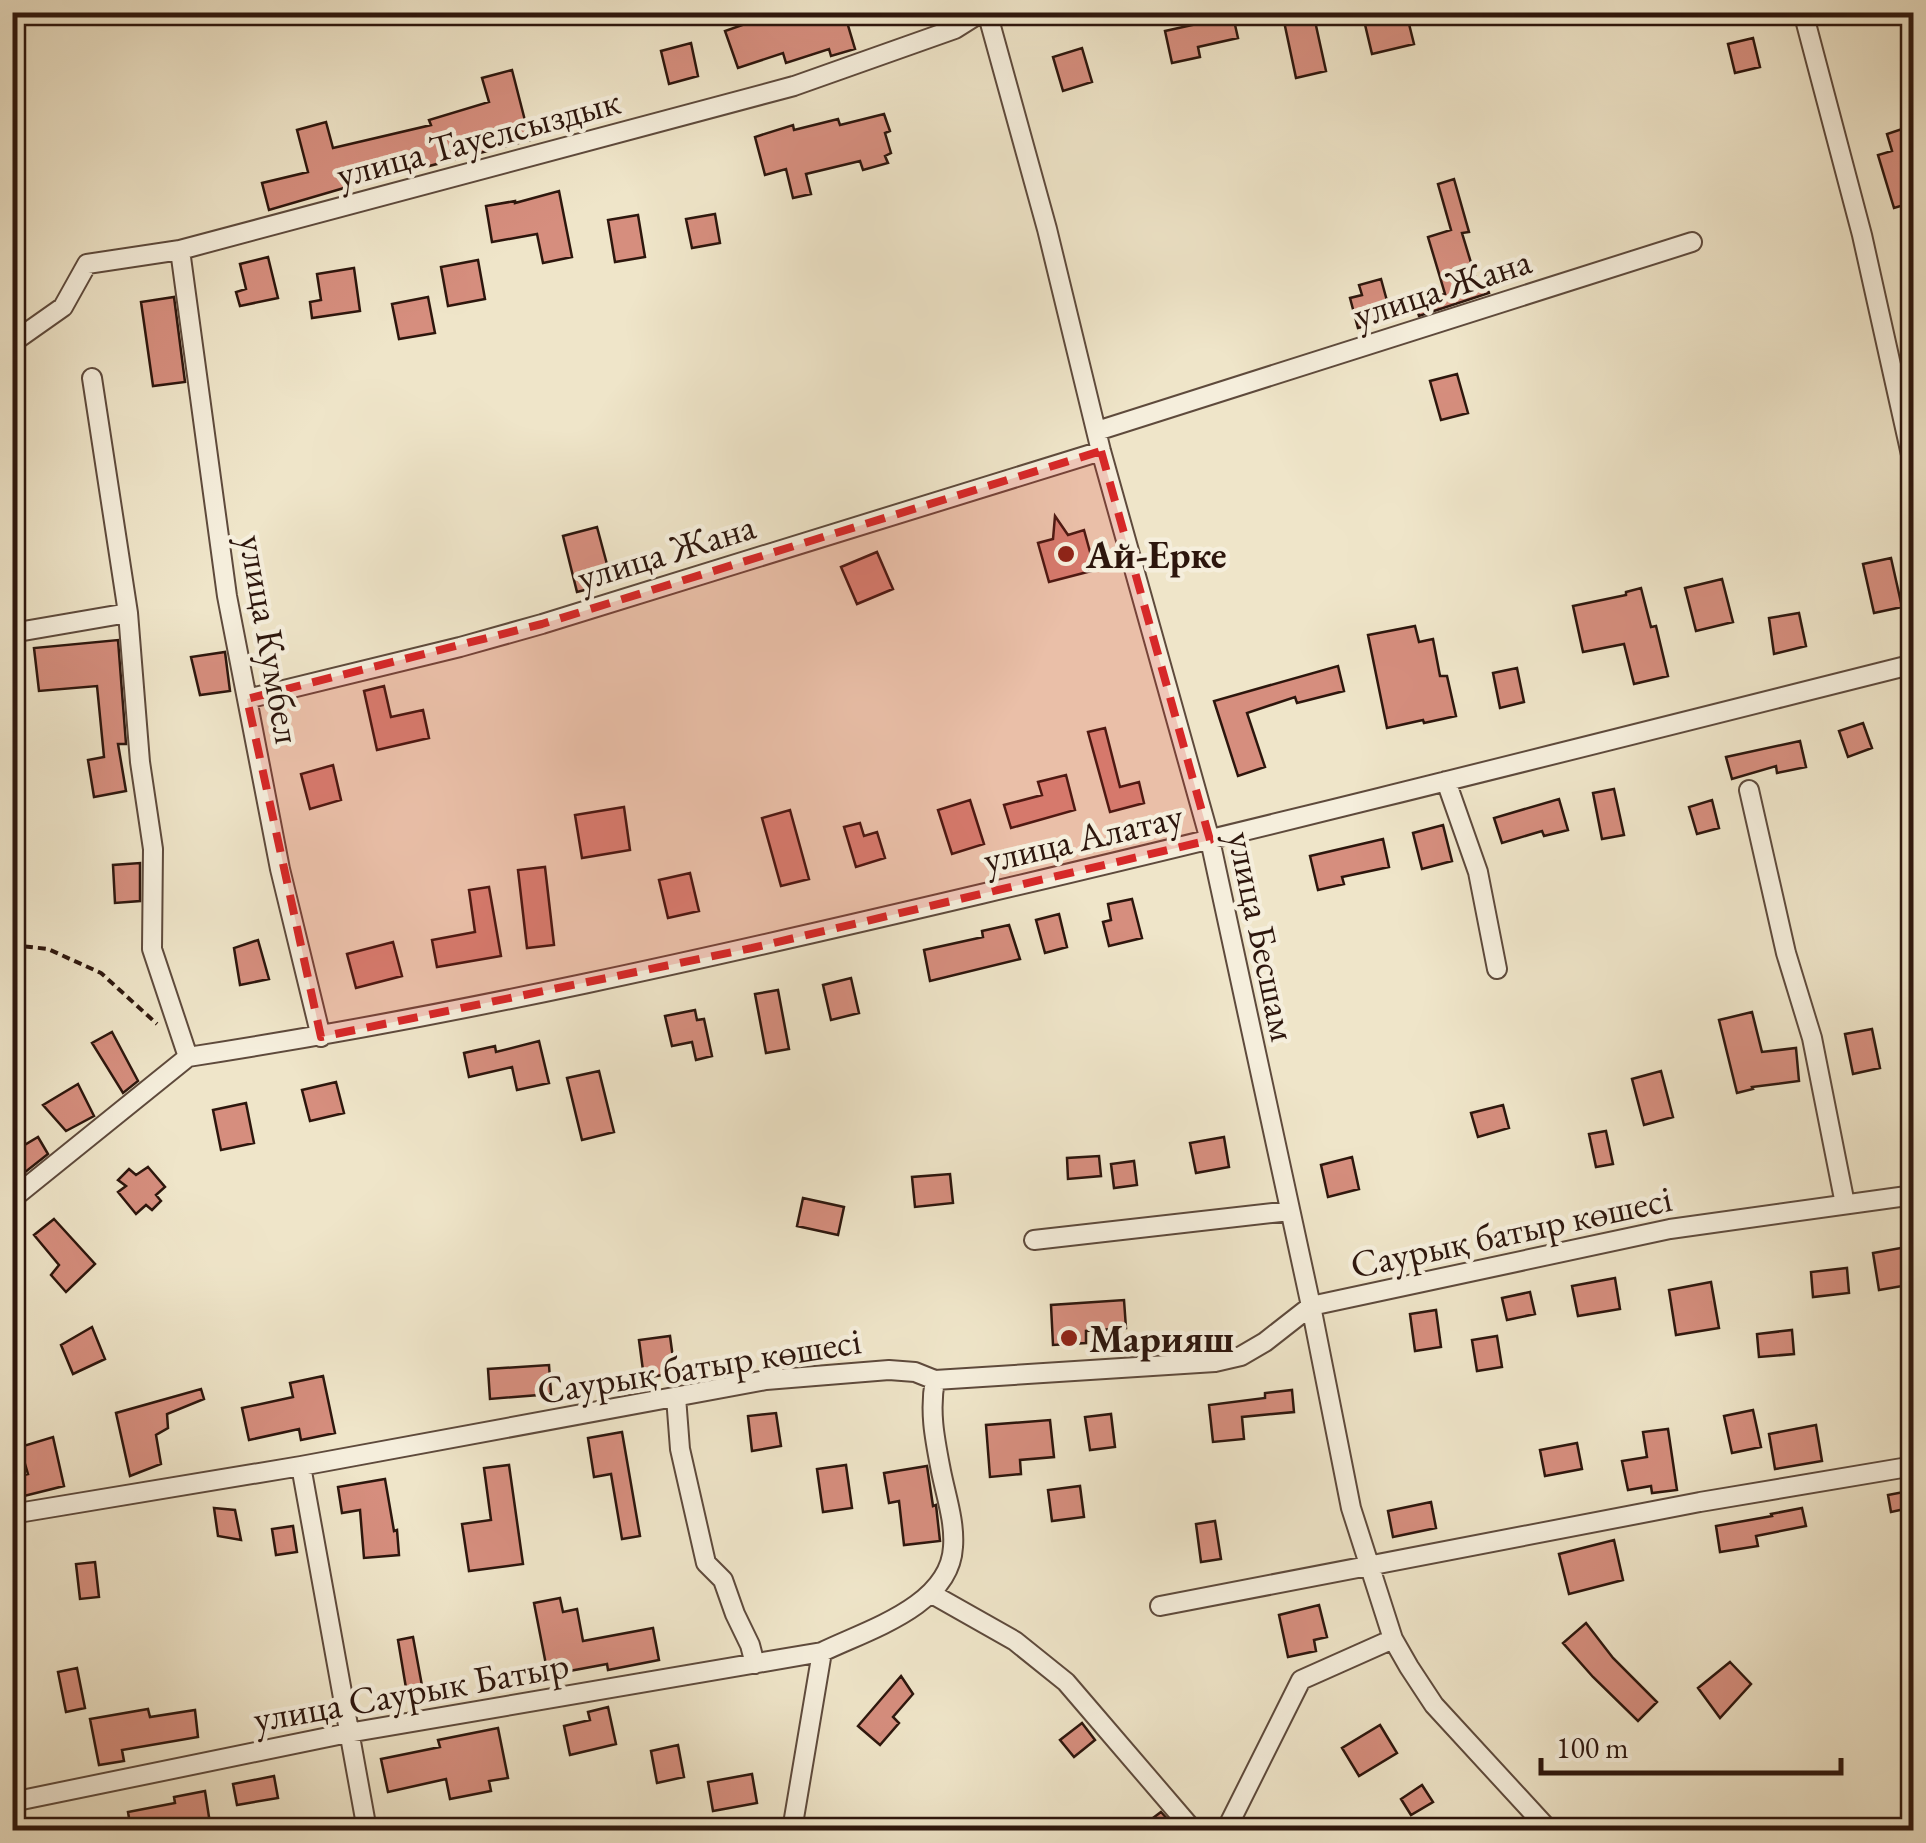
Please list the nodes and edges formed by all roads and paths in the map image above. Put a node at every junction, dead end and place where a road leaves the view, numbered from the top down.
1 (985, 12) edge
2 (1803, 12) edge
3 (1692, 242) dead end
4 (180, 250) junction
5 (12, 340) edge
6 (92, 378) dead end
7 (1097, 431) junction
8 (1100, 451) junction
9 (1914, 468) edge
10 (128, 613) junction
11 (12, 633) edge
12 (1914, 664) edge
13 (247, 700) junction
14 (1446, 781) junction
15 (1749, 790) dead end
16 (1210, 840) junction
17 (12, 944) edge
18 (1497, 969) dead end
19 (162, 1030) dead end
20 (320, 1036) junction
21 (188, 1057) junction
22 (1914, 1195) edge
23 (12, 1199) edge
24 (1845, 1204) junction
25 (1290, 1211) junction
26 (1034, 1240) dead end
27 (1310, 1306) junction
28 (934, 1380) junction
29 (676, 1397) junction
30 (301, 1466) junction
31 (1914, 1466) edge
32 (12, 1514) edge
33 (1370, 1567) junction
34 (932, 1594) junction
35 (1160, 1606) dead end
36 (1393, 1639) junction
37 (822, 1652) junction
38 (754, 1664) junction
39 (348, 1734) junction
40 (12, 1802) edge
41 (367, 1830) edge
42 (792, 1830) edge
43 (1193, 1830) edge
44 (1226, 1830) edge
45 (1549, 1830) edge

1 - 4 street, улица Тауелсыздык
1 - 7 street, улица Бесшам
2 - 9 street
3 - 7 street, улица Жана
4 - 5 street, улица Тауелсыздык
4 - 13 street, улица Кумбел
6 - 10 street
7 - 8 street, улица Бесшам
8 - 13 street, улица Жана
8 - 16 street, улица Бесшам
10 - 11 street
10 - 21 street
12 - 14 street, улица Алатау
13 - 20 street, улица Кумбел
14 - 16 street, улица Алатау
14 - 18 street
15 - 24 street
16 - 20 street, улица Алатау
16 - 25 street, улица Бесшам
17 - 19 path
20 - 21 street, улица Алатау
21 - 23 street
22 - 24 street, Саурық батыр көшесі
24 - 27 street, Саурық батыр көшесі
25 - 26 street
25 - 27 street, улица Бесшам
27 - 28 street, Саурық батыр көшесі
27 - 33 street, улица Бесшам
28 - 29 street, Саурық батыр көшесі
28 - 34 street
29 - 30 street, Саурық батыр көшесі
29 - 38 street
30 - 32 street, Саурық батыр көшесі
30 - 39 street
31 - 33 street
33 - 35 street
33 - 36 street, улица Бесшам
34 - 37 street, улица Саурык Батыр
34 - 43 street
36 - 44 street
36 - 45 street, улица Бесшам
37 - 38 street, улица Саурык Батыр
37 - 42 street
38 - 39 street, улица Саурык Батыр
39 - 40 street, улица Саурык Батыр
39 - 41 street

